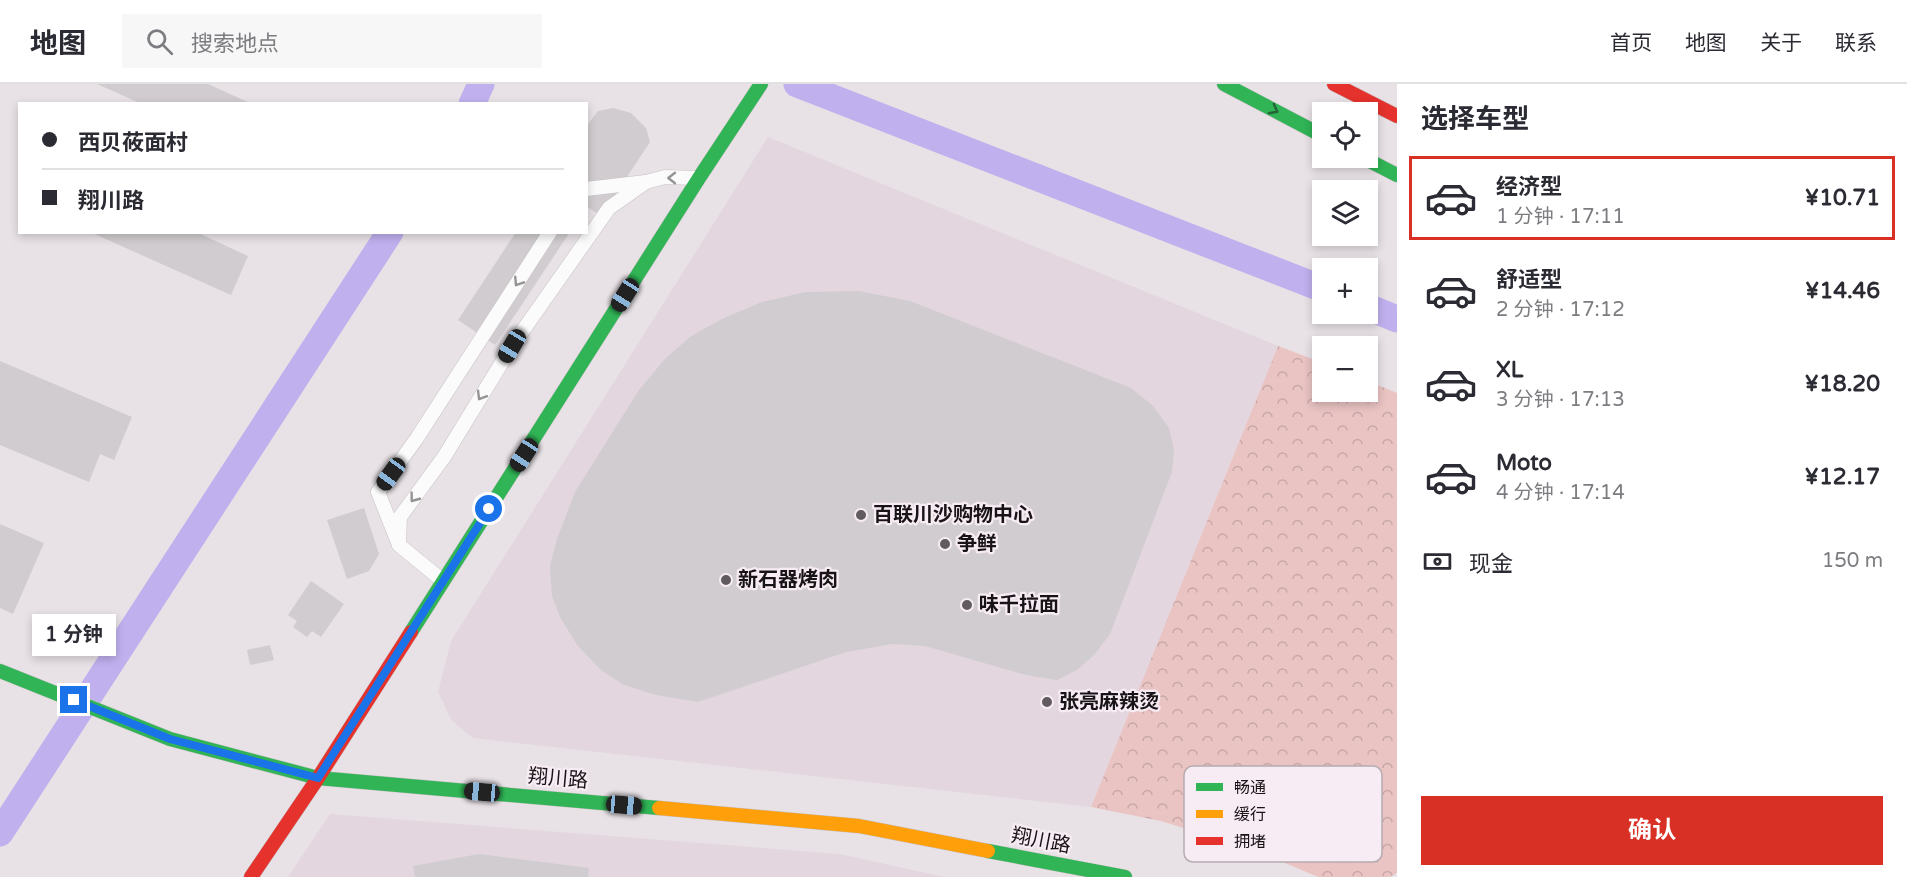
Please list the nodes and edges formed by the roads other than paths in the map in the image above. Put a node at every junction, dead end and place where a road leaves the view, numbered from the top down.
1 (760, 84) edge
2 (1224, 84) edge
3 (1334, 84) edge
4 (1397, 116) edge
5 (1312, 130) edge
6 (1378, 165) edge
7 (1397, 175) edge
8 (699, 178) junction
9 (646, 182) junction
10 (588, 189) edge
11 (549, 234) edge
12 (399, 545) junction
13 (443, 581) junction
14 (0, 670) edge
15 (318, 778) junction
16 (251, 877) edge
17 (1125, 877) edge

1 - 8 street
2 -> 5 street
3 - 4 street
6 - 7 street
8 -> 9 lane
8 - 13 street
9 - 10 lane
9 -> 12 lane
11 -> 12 lane
12 - 13 lane
13 - 15 street
14 - 15 street, 翔川路
15 - 16 street
15 - 17 street, 翔川路

